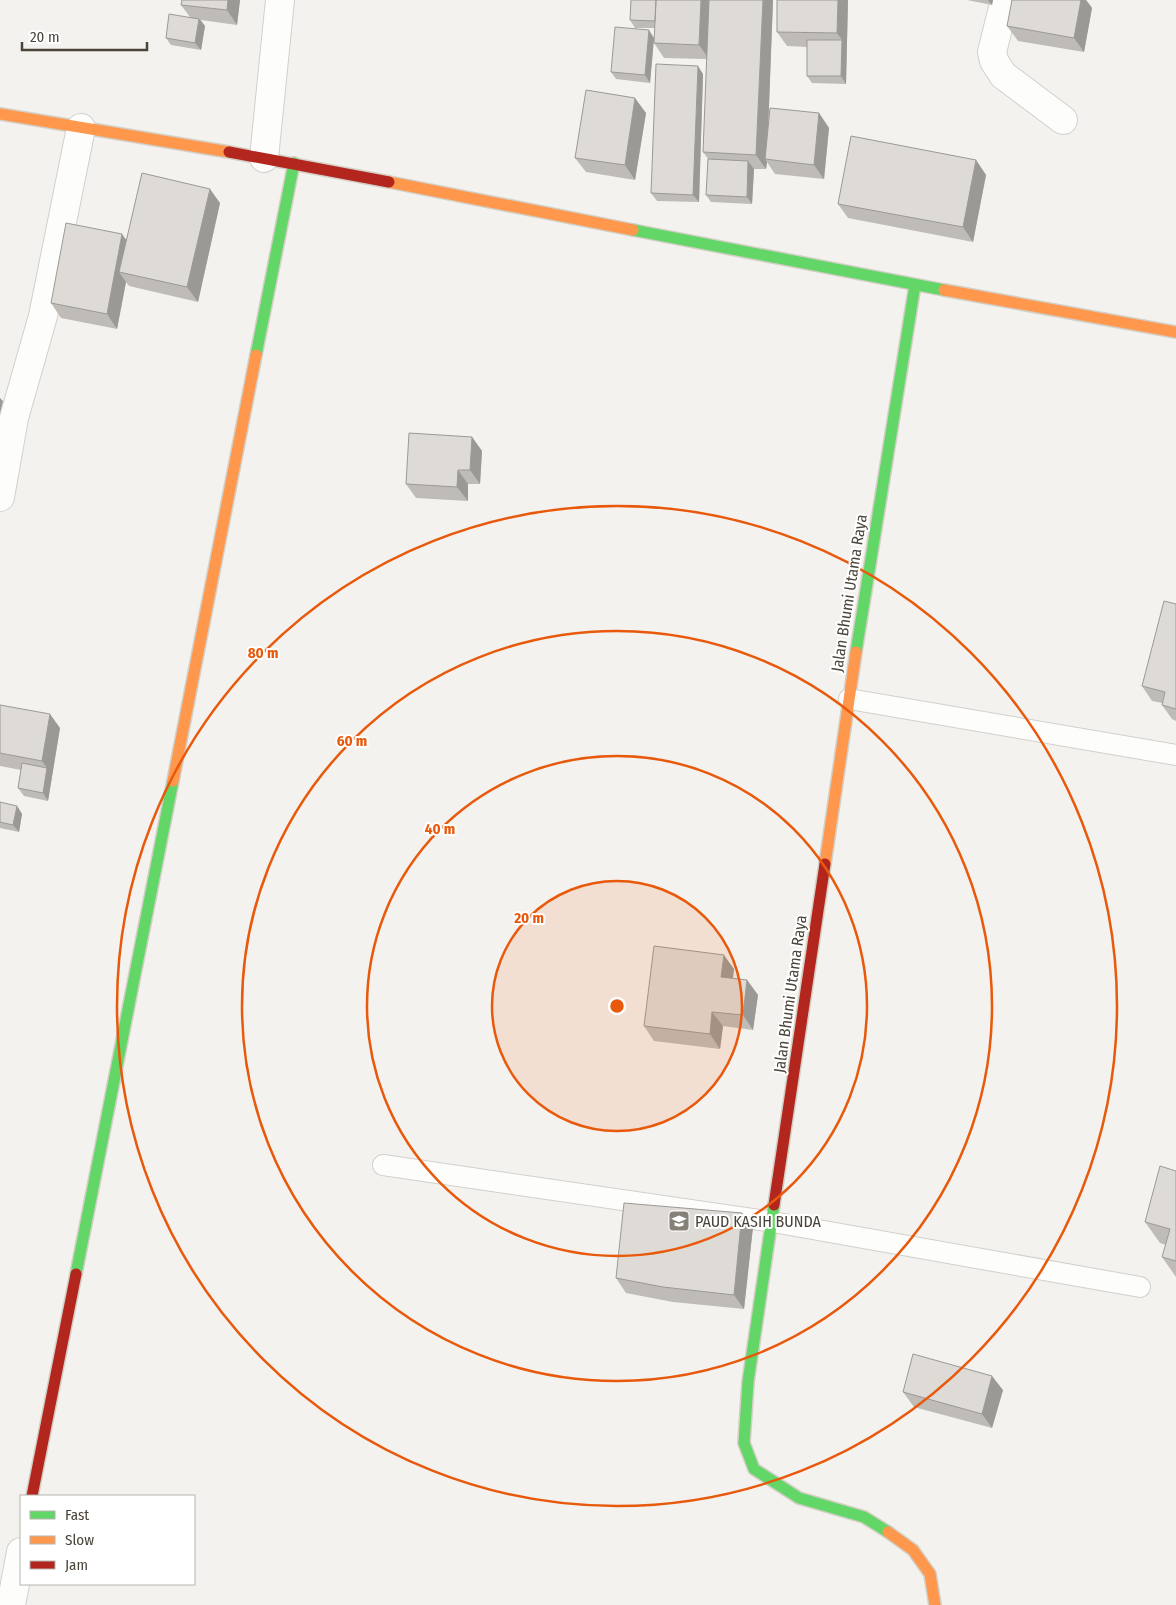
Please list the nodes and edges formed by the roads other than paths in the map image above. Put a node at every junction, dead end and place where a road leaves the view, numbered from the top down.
1 (280, 0) edge
2 (1005, 0) edge
3 (0, 114) edge
4 (1063, 120) dead end
5 (81, 128) junction
6 (264, 158) junction
7 (294, 163) junction
8 (915, 285) junction
9 (1176, 332) edge
10 (0, 497) edge
11 (849, 699) junction
12 (1176, 755) edge
13 (383, 1166) dead end
14 (773, 1222) junction
15 (1140, 1287) dead end
16 (32, 1495) edge
17 (20, 1557) edge
18 (11, 1605) edge
19 (935, 1605) edge

1 - 6 street
2 - 4 street
3 - 5 street
5 - 6 street
5 - 10 street
6 - 7 street
7 - 8 street
7 - 16 street
8 - 9 street
8 - 11 street, Jalan Bhumi Utama Raya
11 - 12 lane
11 - 14 street, Jalan Bhumi Utama Raya
13 - 14 lane
14 - 15 lane
14 - 19 street, Jalan Bhumi Utama Raya
17 - 18 street

